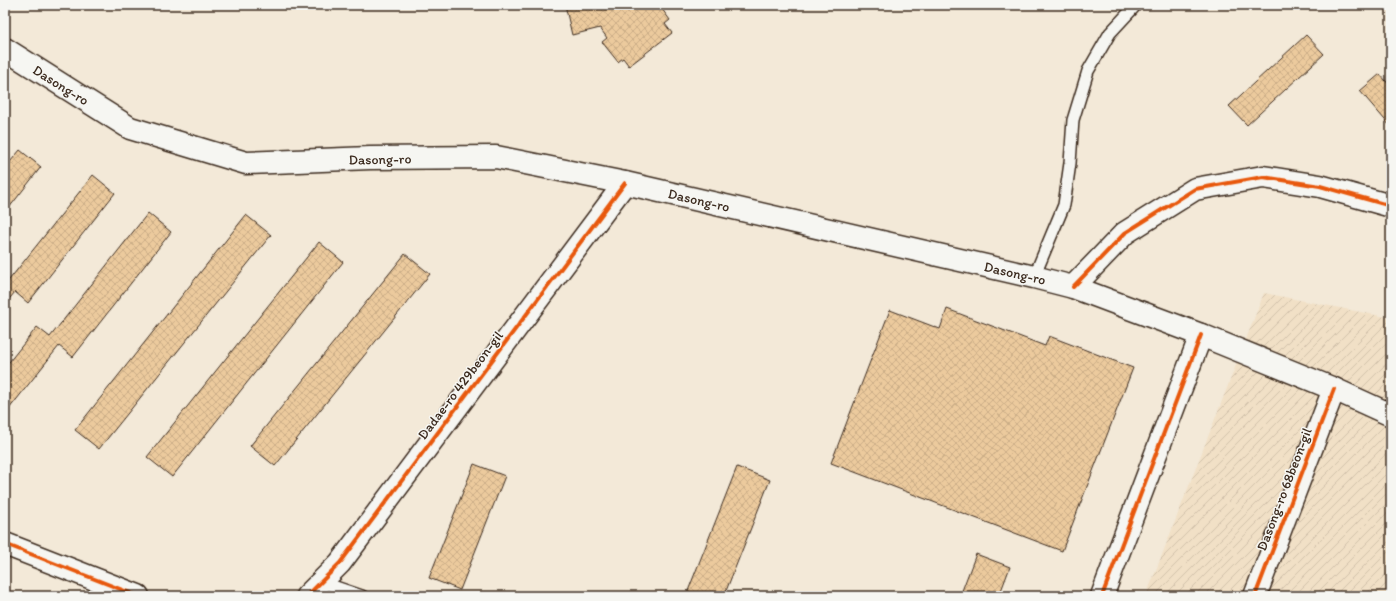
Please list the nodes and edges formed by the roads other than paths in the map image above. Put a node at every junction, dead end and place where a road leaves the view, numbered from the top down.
1 (1136, 5) edge
2 (5, 49) edge
3 (625, 183) junction
4 (1391, 206) edge
5 (1034, 277) junction
6 (1073, 287) junction
7 (1201, 335) junction
8 (1334, 389) junction
9 (1391, 415) edge
10 (5, 544) edge
11 (314, 589) edge
12 (138, 596) edge
13 (362, 596) edge
14 (1102, 596) edge
15 (1255, 596) edge

1 - 5 lane
2 - 3 street, Dasong-ro
3 - 5 street, Dasong-ro
3 - 11 street, Dadae-ro 429beon-gil
4 - 6 street
5 - 6 street, Dasong-ro
6 - 7 street, Dasong-ro
7 - 8 street, Dasong-ro
7 - 14 street
8 - 9 street, Dasong-ro
8 - 15 street, Dasong-ro 68beon-gil
10 - 12 street
11 - 13 lane

